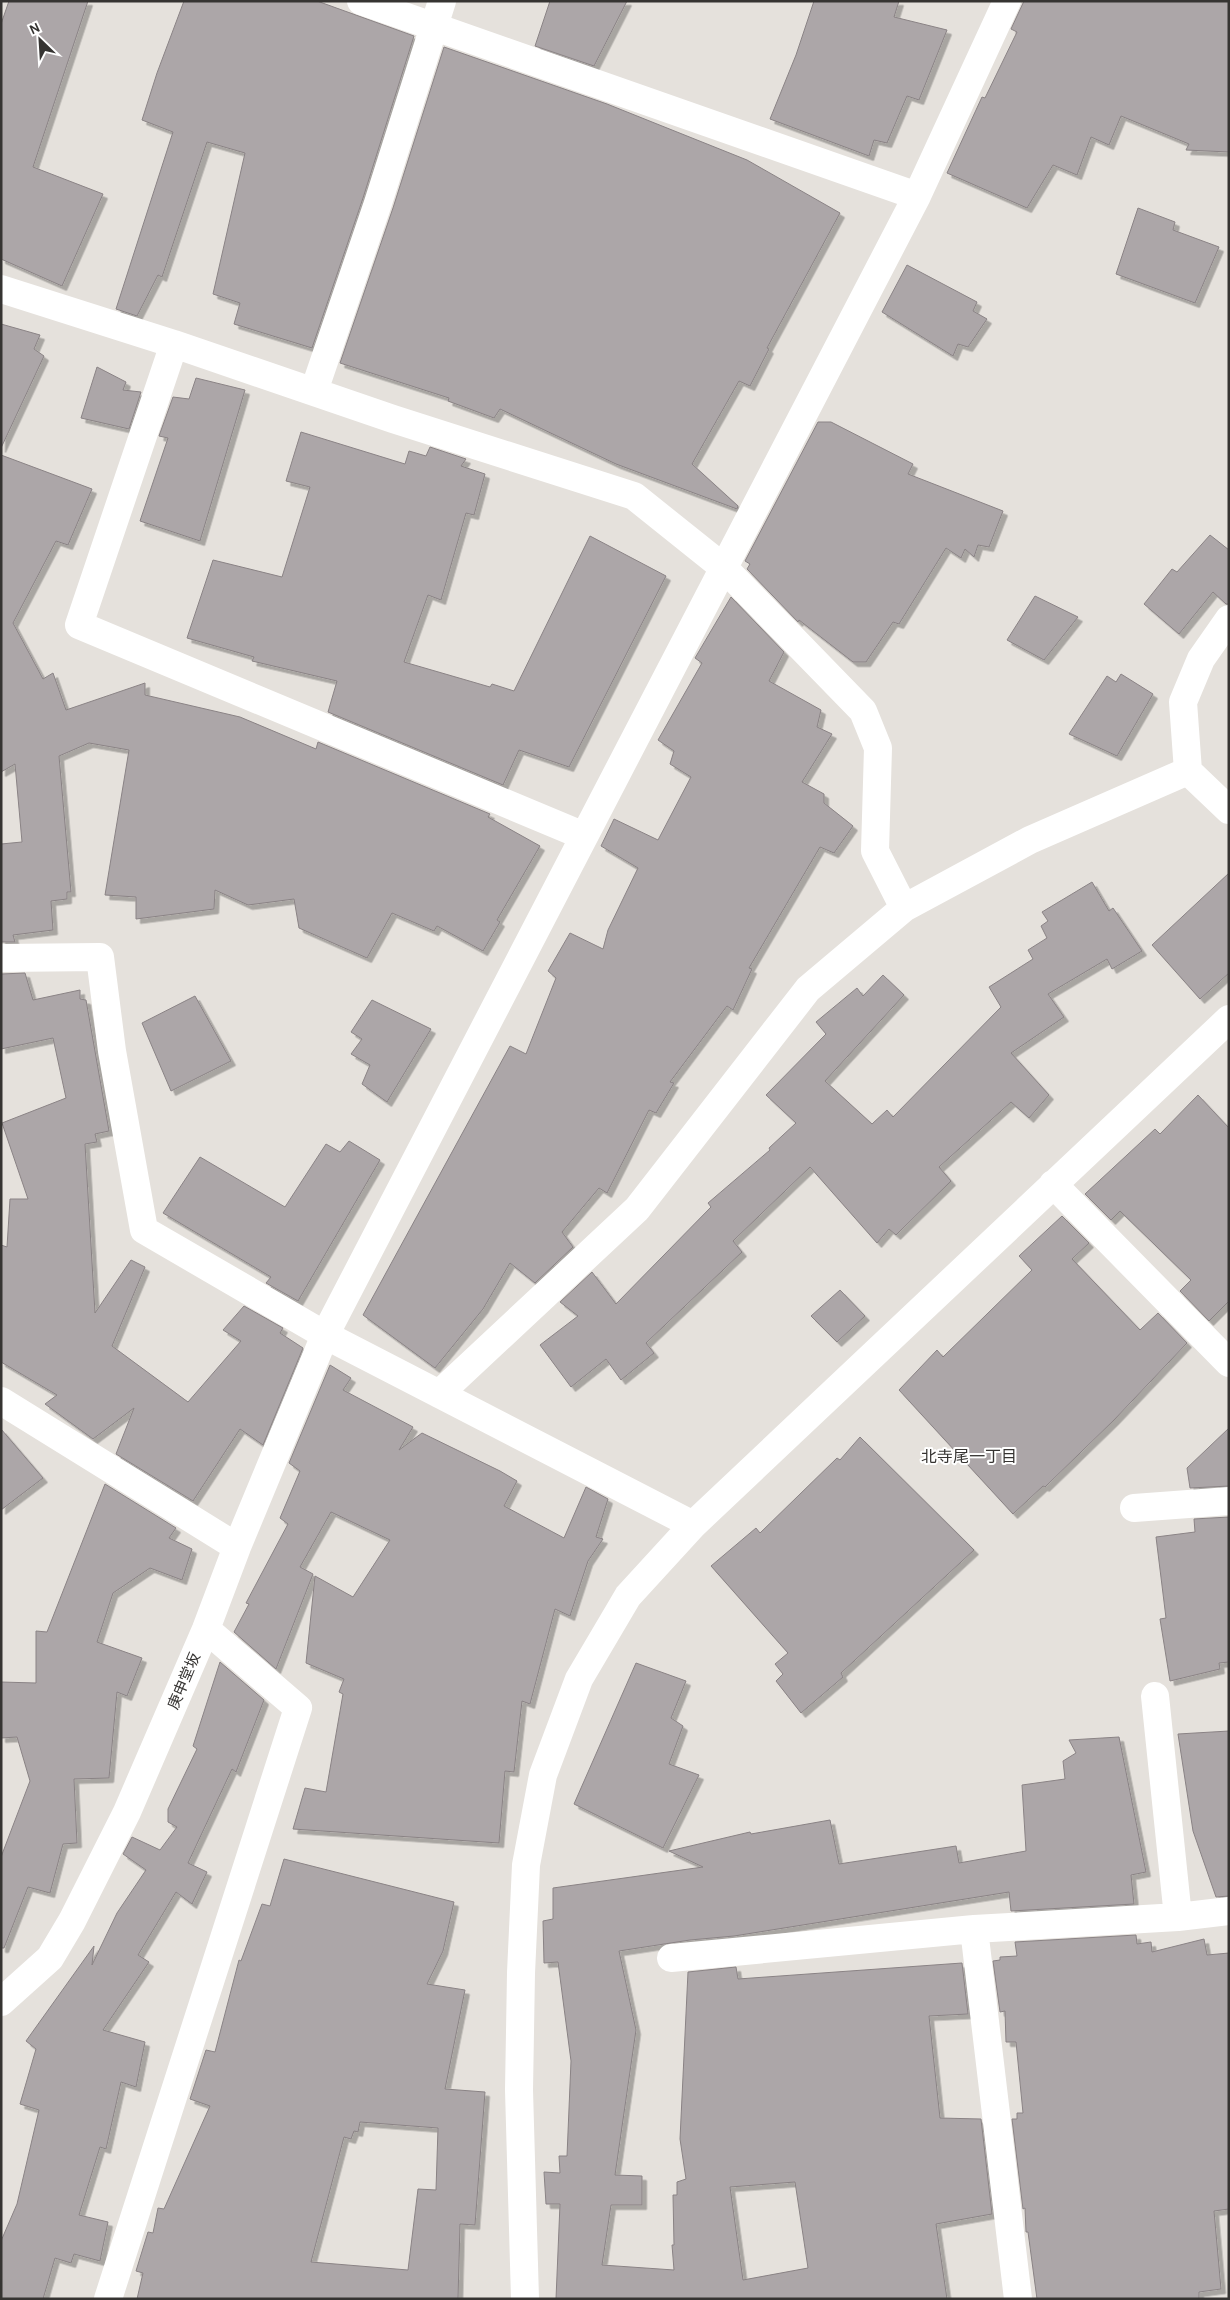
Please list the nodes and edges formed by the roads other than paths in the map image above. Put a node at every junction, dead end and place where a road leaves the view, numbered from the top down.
1 (361, 1) edge
2 (442, 1) edge
3 (1007, 1) edge
4 (434, 28) junction
5 (916, 196) junction
6 (1, 289) edge
7 (174, 344) junction
8 (314, 391) junction
9 (724, 568) junction
10 (1229, 619) edge
11 (1188, 771) junction
12 (1229, 810) edge
13 (584, 836) junction
14 (904, 908) junction
15 (1, 958) edge
16 (1229, 1020) edge
17 (1053, 1184) junction
18 (325, 1335) junction
19 (1229, 1363) edge
20 (438, 1394) junction
21 (1, 1401) edge
22 (1229, 1501) edge
23 (1134, 1508) dead end
24 (693, 1525) junction
25 (237, 1547) junction
26 (206, 1630) junction
27 (1155, 1696) dead end
28 (1229, 1911) edge
29 (1178, 1917) junction
30 (974, 1929) junction
31 (670, 1958) dead end
32 (1, 2002) edge
33 (108, 2299) edge
34 (525, 2299) edge
35 (1018, 2299) edge

1 - 4 street
2 - 4 street
3 - 5 street, 庚申堂坂
4 - 5 street
4 - 8 street
5 - 9 street, 庚申堂坂
6 - 7 street
7 - 8 street
7 - 13 street
8 - 9 street
9 - 13 street, 庚申堂坂
9 - 14 street
10 - 11 street
11 - 12 street
11 - 14 street
13 - 18 street, 庚申堂坂
14 - 20 street
15 - 18 street
16 - 17 street
17 - 19 street
17 - 24 street
18 - 20 street
18 - 25 street, 庚申堂坂
20 - 24 street
21 - 25 street
22 - 23 street
24 - 34 street
25 - 26 street, 庚申堂坂
26 - 32 street, 庚申堂坂
26 - 33 street
27 - 29 street
28 - 29 street
29 - 30 street
30 - 31 street
30 - 35 street

